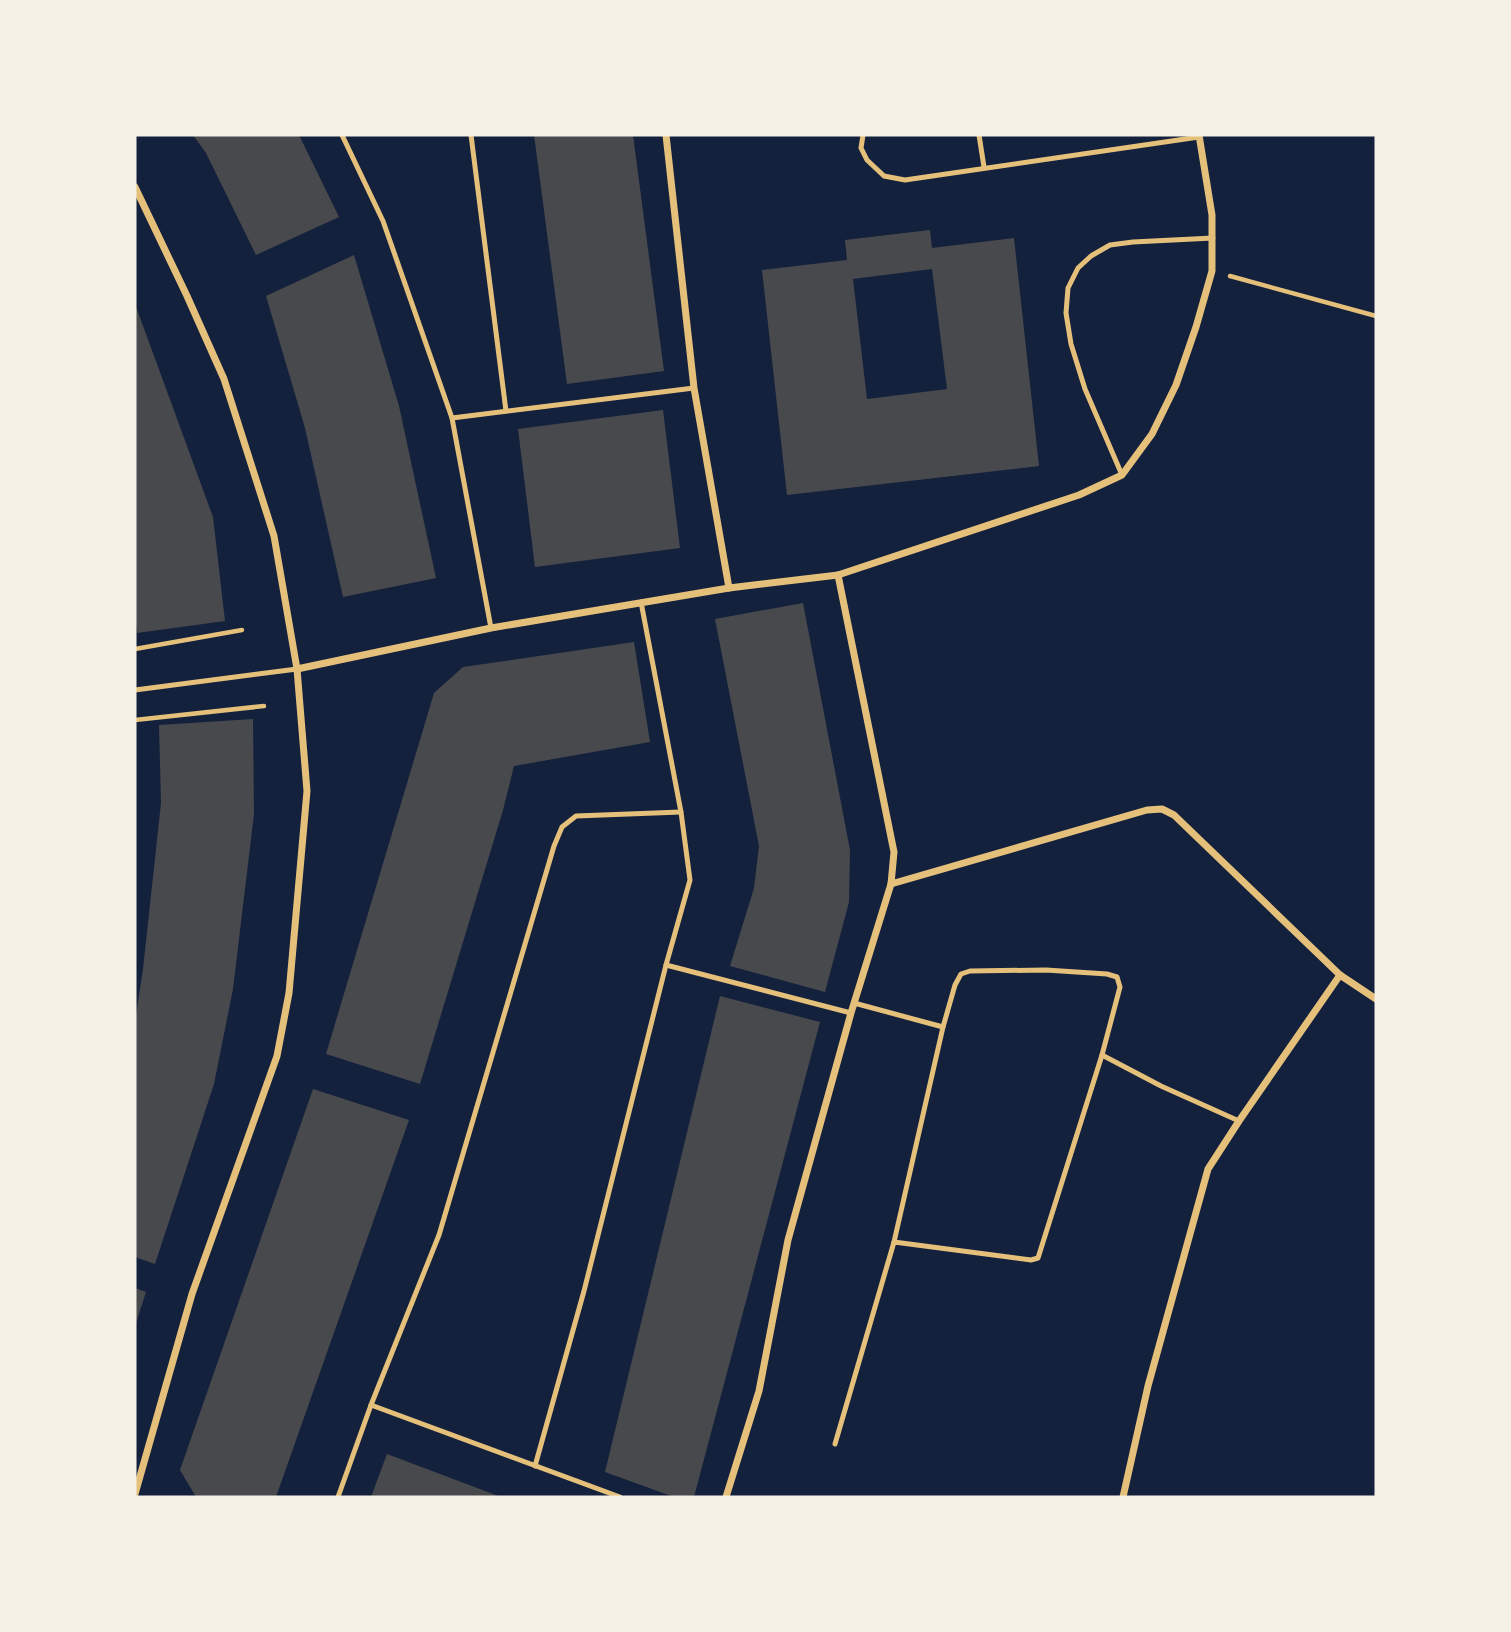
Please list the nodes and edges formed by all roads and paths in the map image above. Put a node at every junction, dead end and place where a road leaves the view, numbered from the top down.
1 (342, 135) edge
2 (471, 135) edge
3 (666, 135) edge
4 (863, 135) edge
5 (979, 135) edge
6 (1199, 136) edge
7 (984, 167) junction
8 (135, 187) edge
9 (1213, 238) junction
10 (1212, 271) junction
11 (1376, 316) edge
12 (694, 388) junction
13 (506, 411) junction
14 (452, 418) junction
15 (1122, 475) junction
16 (838, 575) junction
17 (729, 587) junction
18 (641, 602) junction
19 (491, 628) junction
20 (242, 630) dead end
21 (135, 649) edge
22 (297, 669) junction
23 (135, 690) edge
24 (264, 706) dead end
25 (135, 720) edge
26 (681, 812) junction
27 (891, 884) junction
28 (666, 965) junction
29 (1340, 975) junction
30 (1376, 999) edge
31 (854, 1003) junction
32 (850, 1013) junction
33 (943, 1027) junction
34 (1102, 1055) junction
35 (1238, 1121) junction
36 (894, 1242) junction
37 (371, 1405) junction
38 (835, 1444) dead end
39 (535, 1466) junction
40 (135, 1494) edge
41 (338, 1497) edge
42 (620, 1497) edge
43 (726, 1497) edge
44 (1123, 1497) edge

1 - 14 lane
2 - 13 lane
3 - 12 street
4 - 7 lane
5 - 7 lane
6 - 7 lane
6 - 9 street
8 - 22 street
9 - 10 street
9 - 15 lane
10 - 11 path
10 - 15 street
12 - 13 lane
12 - 17 street
13 - 14 lane
14 - 19 lane
15 - 16 street
16 - 17 street
16 - 27 street
17 - 18 street
18 - 19 street
18 - 26 lane
19 - 22 street
20 - 21 path
22 - 23 lane
22 - 40 street
24 - 25 path
26 - 28 lane
26 - 37 lane
27 - 29 street
27 - 31 street
28 - 32 lane
28 - 39 lane
29 - 30 street
29 - 35 street
31 - 32 street
31 - 33 lane
32 - 43 street
33 - 34 lane
33 - 36 lane
34 - 35 lane
34 - 36 lane
35 - 44 street
36 - 38 lane
37 - 39 lane
37 - 41 lane
39 - 42 lane

